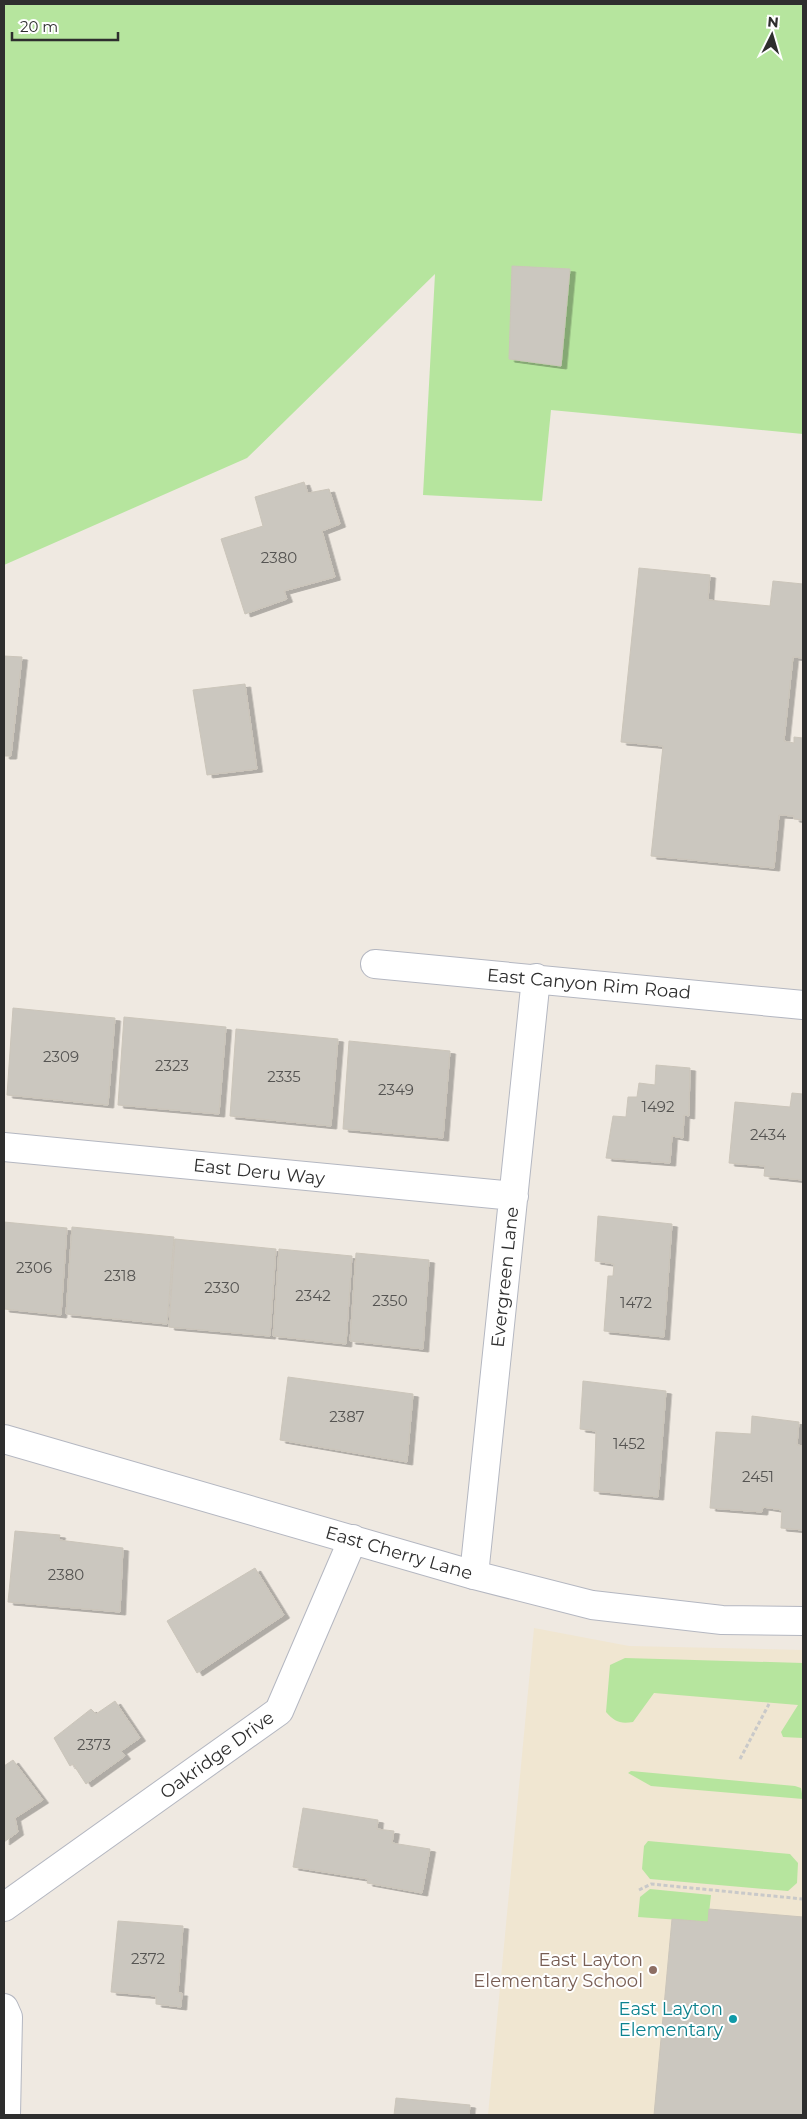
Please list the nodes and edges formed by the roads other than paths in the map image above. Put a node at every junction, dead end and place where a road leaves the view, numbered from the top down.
1 (375, 964) dead end
2 (536, 978) junction
3 (803, 1005) edge
4 (4, 1147) edge
5 (514, 1196) junction
6 (4, 1439) edge
7 (353, 1539) junction
8 (474, 1575) junction
9 (803, 1621) edge
10 (4, 1907) edge
11 (4, 2008) edge
12 (6, 2115) edge

1 - 2 street, East Canyon Rim Road
2 - 3 street, East Canyon Rim Road
2 - 5 street, Evergreen Lane
4 - 5 street, East Deru Way
5 - 8 street, Evergreen Lane
6 - 7 street, East Cherry Lane
7 - 8 street, East Cherry Lane
7 - 10 street, Oakridge Drive
8 - 9 street, East Cherry Lane
11 - 12 street

